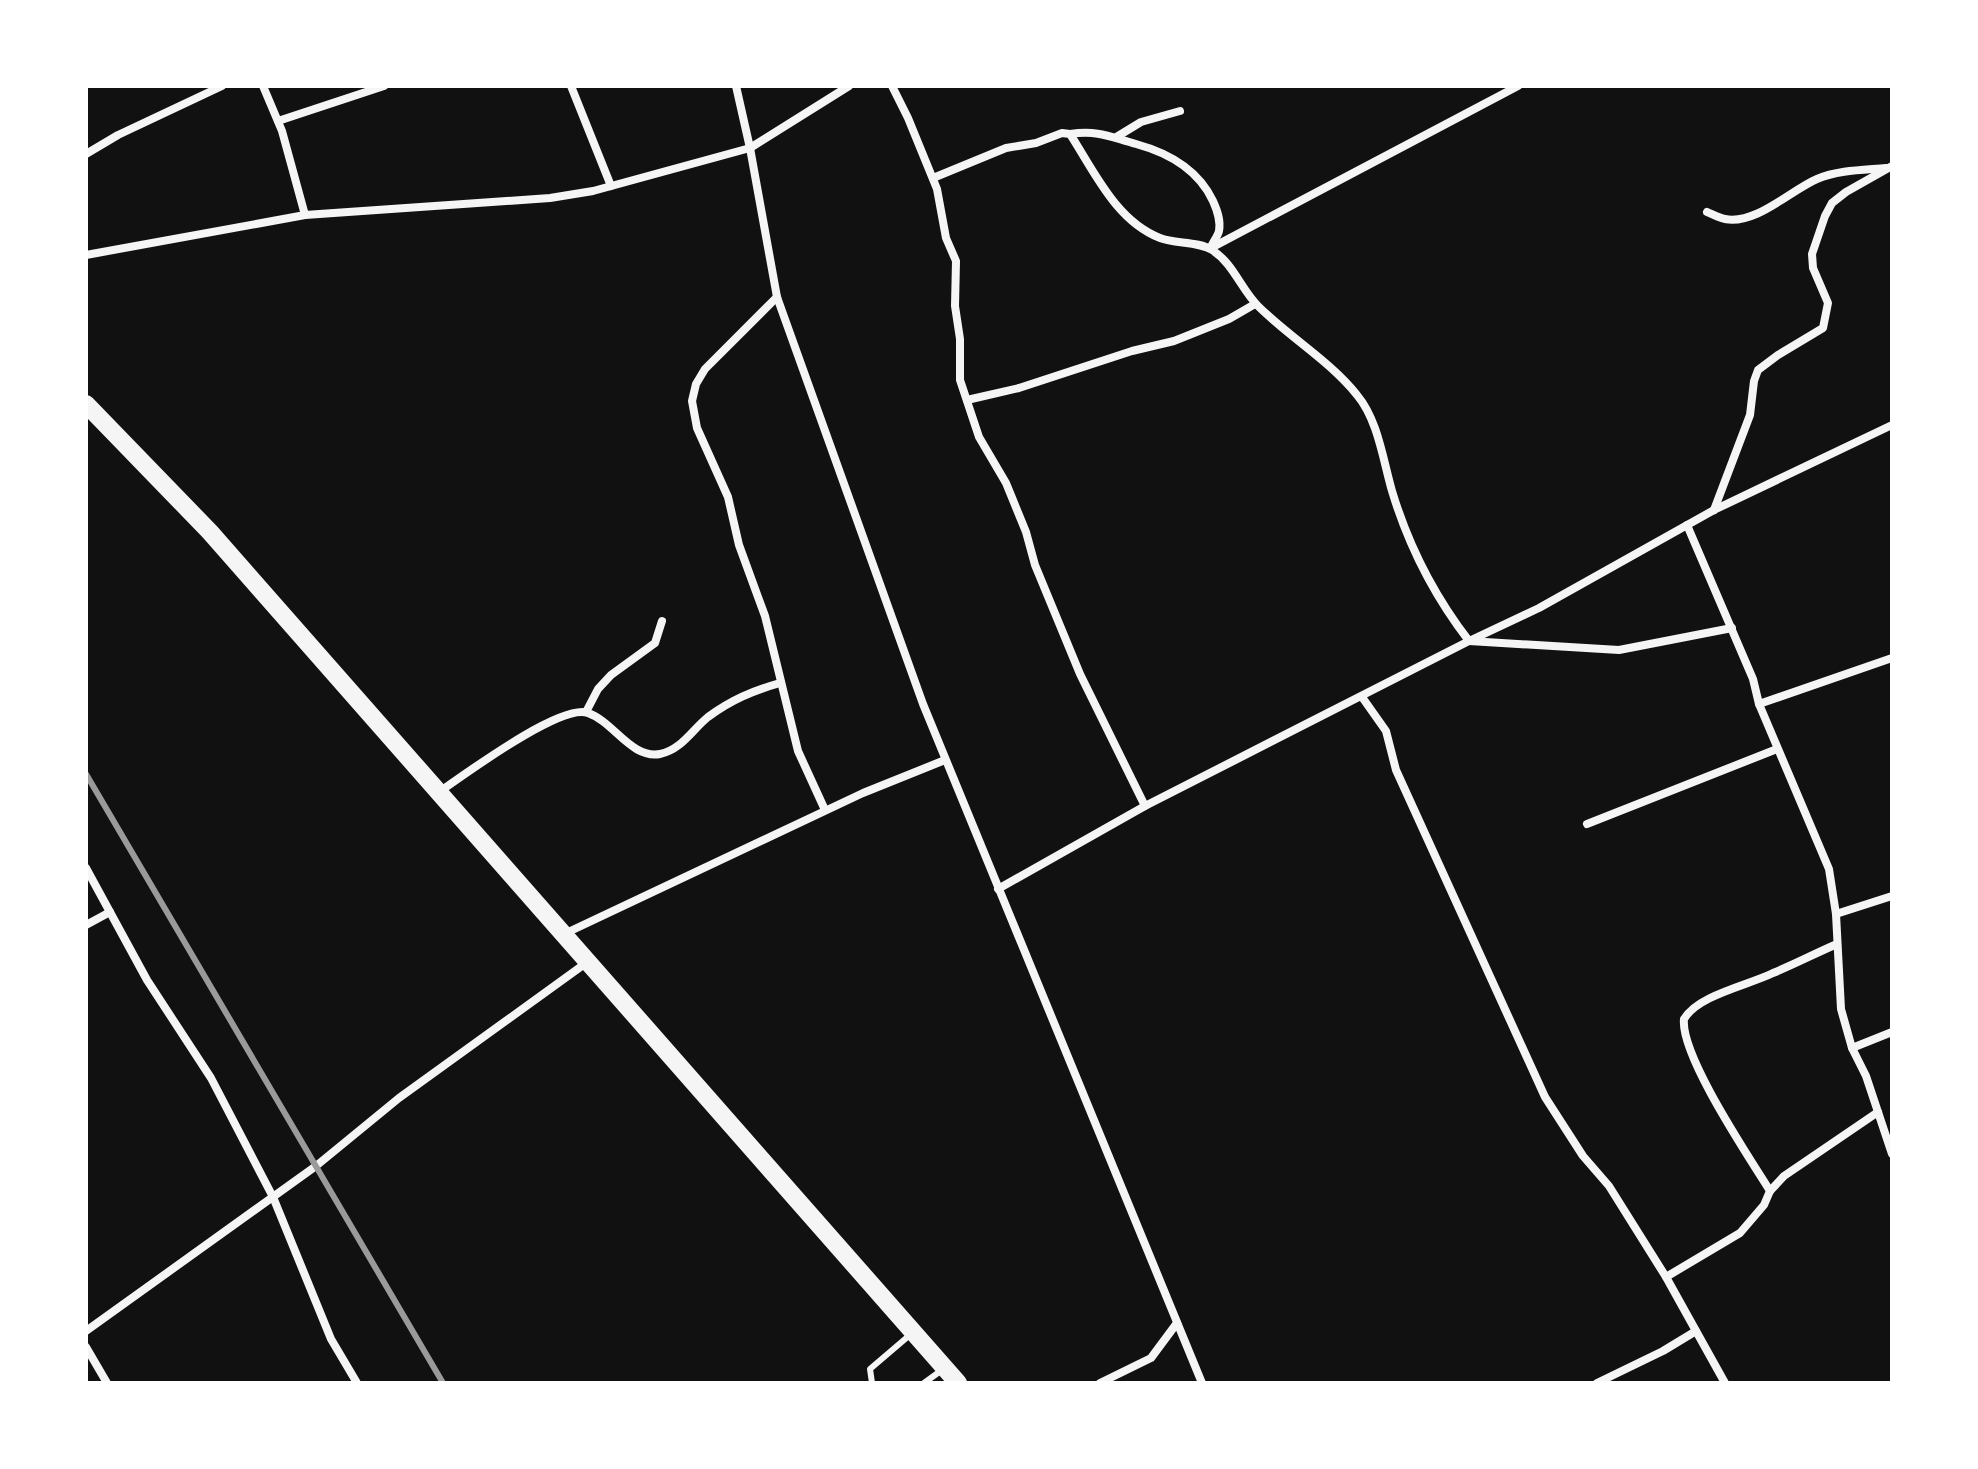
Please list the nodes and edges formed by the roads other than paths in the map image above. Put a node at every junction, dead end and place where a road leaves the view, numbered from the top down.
1 (222, 86) edge
2 (263, 86) edge
3 (384, 86) edge
4 (571, 86) edge
5 (736, 86) edge
6 (849, 86) edge
7 (892, 86) edge
8 (1518, 86) edge
9 (1180, 111) dead end
10 (278, 121) junction
11 (1070, 134) junction
12 (1118, 136) junction
13 (750, 148) junction
14 (86, 154) edge
15 (1889, 167) edge
16 (933, 178) junction
17 (611, 186) junction
18 (1707, 212) dead end
19 (305, 215) junction
20 (1211, 248) junction
21 (86, 255) edge
22 (777, 297) junction
23 (1255, 304) junction
24 (967, 400) junction
25 (86, 404) edge
26 (1892, 425) edge
27 (1714, 510) junction
28 (1687, 525) junction
29 (662, 621) dead end
30 (1732, 628) junction
31 (1469, 641) junction
32 (1892, 658) edge
33 (780, 683) junction
34 (1362, 697) junction
35 (1759, 704) junction
36 (586, 712) junction
37 (1777, 749) junction
38 (945, 760) junction
39 (438, 793) junction
40 (1145, 806) junction
41 (825, 810) junction
42 (1587, 824) dead end
43 (86, 868) edge
44 (998, 889) junction
45 (1892, 896) edge
46 (110, 912) junction
47 (1836, 914) junction
48 (86, 925) edge
49 (562, 935) junction
50 (1837, 944) junction
51 (586, 963) junction
52 (1892, 1032) edge
53 (1852, 1048) junction
54 (1878, 1112) junction
55 (1892, 1154) edge
56 (1770, 1191) junction
57 (273, 1197) junction
58 (1666, 1277) junction
59 (1177, 1323) junction
60 (86, 1331) edge
61 (1696, 1331) junction
62 (914, 1332) junction
63 (86, 1347) edge
64 (945, 1368) junction
65 (107, 1383) edge
66 (357, 1383) edge
67 (872, 1383) edge
68 (924, 1383) edge
69 (958, 1383) edge
70 (1100, 1383) edge
71 (1202, 1383) edge
72 (1597, 1383) edge
73 (1725, 1383) edge

1 - 14 street
2 - 10 street
3 - 10 street
4 - 17 street
5 - 13 street
6 - 13 street
7 - 16 street
8 - 20 street
9 - 12 street
10 - 19 street
11 - 12 street
11 - 16 street
11 - 20 street
12 - 20 street
13 - 17 street
13 - 22 street
15 - 18 street
15 - 27 street
16 - 24 street
17 - 19 street
19 - 21 street
20 - 23 street
22 - 33 street
22 - 38 street
23 - 24 street
23 - 31 street
24 - 40 street
25 - 39 main road
26 - 27 street
27 - 28 street
28 - 30 street
28 - 31 street
29 - 36 street
30 - 31 street
30 - 35 street
31 - 34 street
32 - 35 street
33 - 36 street
33 - 41 street
34 - 40 street
34 - 58 street
35 - 37 street
36 - 39 street
37 - 42 street
37 - 47 street
38 - 41 street
38 - 44 street
39 - 49 main road
40 - 44 street
41 - 49 street
43 - 46 street
44 - 59 street
45 - 47 street
46 - 48 street
46 - 57 street
47 - 50 street
49 - 51 main road
50 - 53 street
50 - 56 street
51 - 57 street
51 - 62 main road
52 - 53 street
53 - 54 street
54 - 55 street
54 - 56 street
56 - 58 street
57 - 60 street
57 - 66 street
58 - 61 street
59 - 70 street
59 - 71 street
61 - 72 street
61 - 73 street
62 - 64 main road
62 - 67 lane
63 - 65 street
64 - 68 lane
64 - 69 main road

